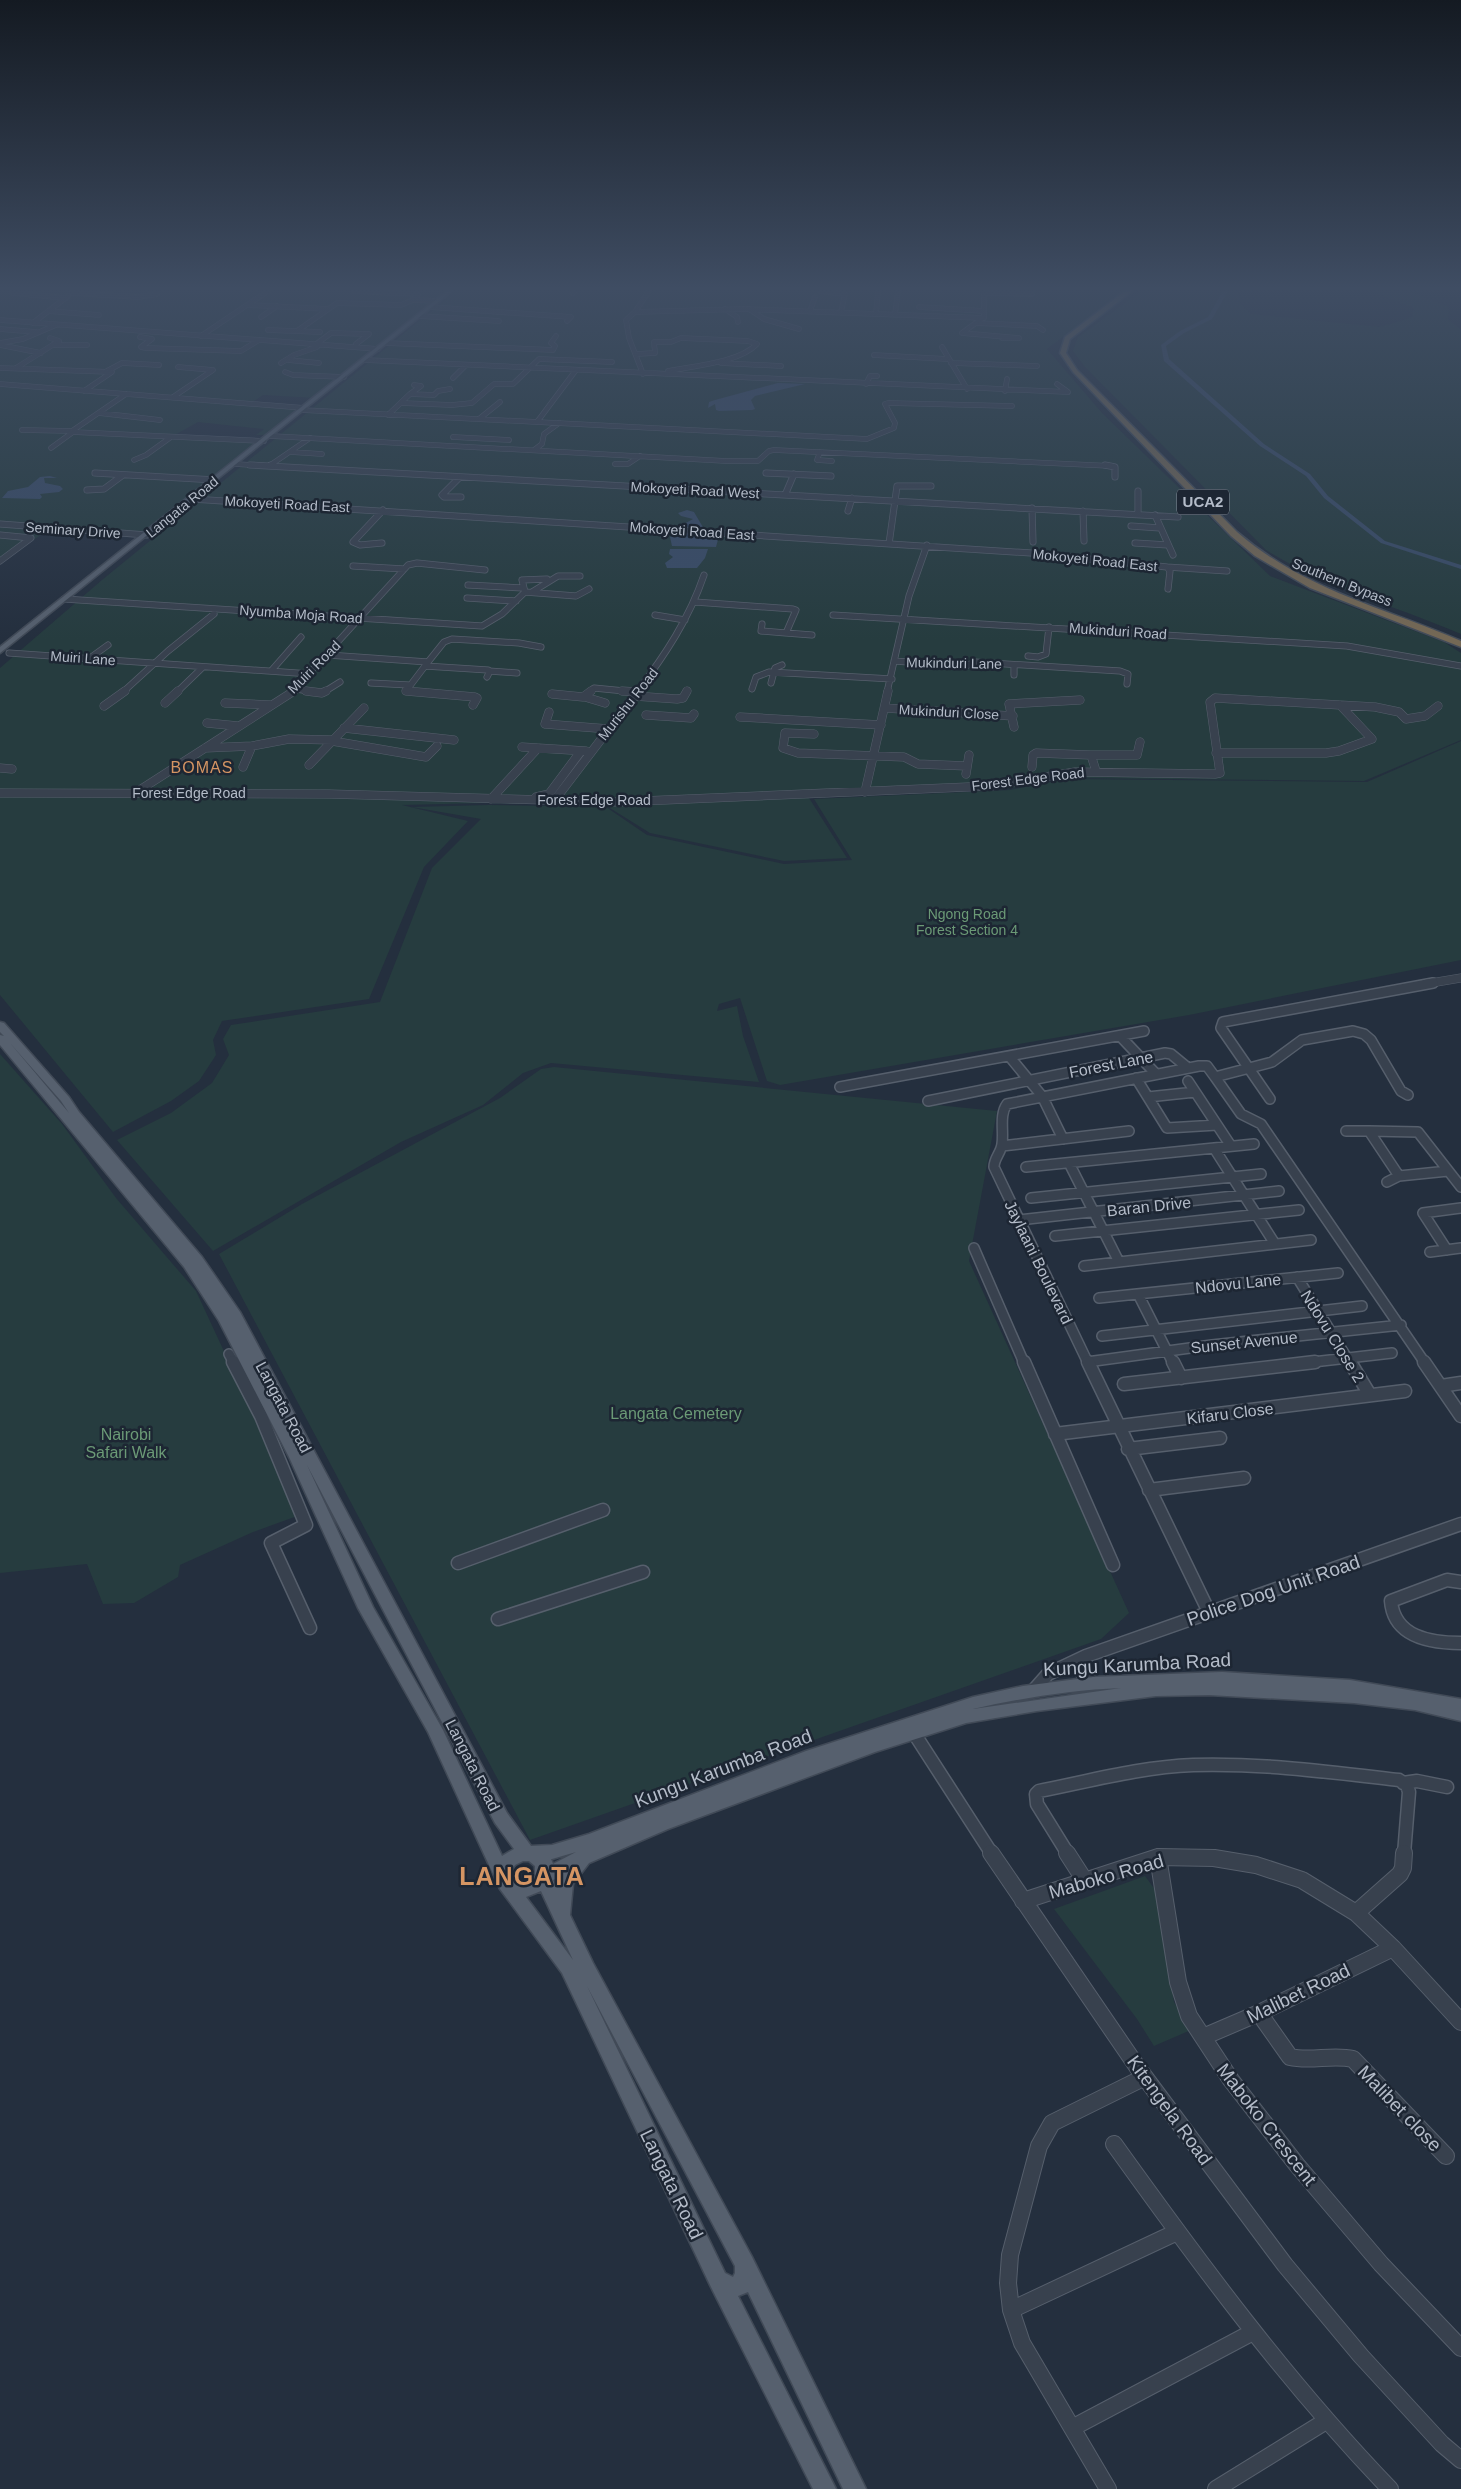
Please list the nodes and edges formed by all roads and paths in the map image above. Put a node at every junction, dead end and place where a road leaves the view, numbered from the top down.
1 (107, 407) edge
2 (282, 407) edge
3 (398, 407) edge
4 (494, 407) edge
5 (547, 407) edge
6 (888, 407) edge
7 (1110, 407) edge
8 (1116, 407) edge
9 (304, 409) junction
10 (99, 413) junction
11 (388, 415) junction
12 (479, 419) junction
13 (160, 420) dead end
14 (537, 422) junction
15 (559, 423) junction
16 (22, 430) dead end
17 (271, 436) junction
18 (172, 437) junction
19 (453, 437) dead end
20 (310, 438) junction
21 (509, 440) dead end
22 (264, 442) junction
23 (51, 448) dead end
24 (488, 448) junction
25 (534, 450) junction
26 (291, 452) junction
27 (820, 452) junction
28 (322, 454) dead end
29 (477, 454) dead end
30 (640, 456) junction
31 (134, 460) dead end
32 (832, 461) dead end
33 (235, 464) junction
34 (628, 464) dead end
35 (269, 466) junction
36 (766, 472) dead end
37 (95, 473) dead end
38 (794, 474) junction
39 (123, 475) junction
40 (831, 476) dead end
41 (460, 477) junction
42 (1115, 477) dead end
43 (934, 479) dead end
44 (215, 480) junction
45 (931, 486) junction
46 (87, 490) dead end
47 (1138, 491) dead end
48 (445, 492) junction
49 (468, 492) dead end
50 (785, 494) junction
51 (927, 495) dead end
52 (461, 498) dead end
53 (852, 498) junction
54 (192, 499) junction
55 (895, 500) junction
56 (1032, 508) junction
57 (383, 510) junction
58 (848, 511) dead end
59 (1083, 511) junction
60 (1138, 514) junction
61 (1155, 515) junction
62 (1177, 516) dead end
63 (0, 524) edge
64 (1131, 526) dead end
65 (1160, 528) junction
66 (0, 535) edge
67 (146, 535) junction
68 (376, 536) dead end
69 (353, 540) junction
70 (1084, 540) dead end
71 (1033, 542) dead end
72 (382, 543) dead end
73 (1135, 543) dead end
74 (889, 544) junction
75 (927, 545) junction
76 (1168, 545) junction
77 (1173, 555) dead end
78 (0, 561) edge
79 (353, 566) dead end
80 (1167, 567) junction
81 (404, 569) junction
82 (486, 570) dead end
83 (1227, 571) dead end
84 (100, 572) junction
85 (704, 575) dead end
86 (580, 576) dead end
87 (546, 579) junction
88 (468, 586) dead end
89 (589, 589) dead end
90 (1168, 589) dead end
91 (527, 591) junction
92 (467, 598) dead end
93 (64, 599) junction
94 (74, 599) junction
95 (516, 601) junction
96 (695, 602) junction
97 (755, 613) dead end
98 (214, 614) dead end
99 (794, 614) junction
100 (655, 615) dead end
101 (833, 615) dead end
102 (361, 618) junction
103 (905, 618) junction
104 (685, 620) junction
105 (762, 624) dead end
106 (1049, 627) junction
107 (764, 632) junction
108 (786, 633) junction
109 (812, 635) dead end
110 (300, 637) dead end
111 (1461, 639) edge
112 (761, 641) dead end
113 (1461, 644) edge
114 (108, 645) dead end
115 (541, 647) dead end
116 (0, 651) edge
117 (9, 653) junction
118 (328, 655) junction
119 (1028, 656) dead end
120 (90, 658) junction
121 (0, 661) edge
122 (894, 661) junction
123 (156, 663) junction
124 (427, 664) junction
125 (782, 665) dead end
126 (1014, 665) junction
127 (1461, 666) edge
128 (203, 667) junction
129 (270, 671) junction
130 (774, 672) junction
131 (517, 673) dead end
132 (311, 674) junction
133 (1014, 675) dead end
134 (892, 679) junction
135 (340, 682) dead end
136 (371, 683) dead end
137 (771, 683) dead end
138 (1127, 684) dead end
139 (409, 685) junction
140 (296, 689) junction
141 (752, 689) dead end
142 (687, 691) dead end
143 (552, 694) dead end
144 (635, 694) junction
145 (585, 697) junction
146 (673, 699) junction
147 (1080, 700) dead end
148 (164, 703) dead end
149 (225, 703) dead end
150 (605, 703) dead end
151 (271, 705) junction
152 (473, 705) dead end
153 (1340, 705) junction
154 (104, 706) dead end
155 (1438, 706) dead end
156 (364, 708) dead end
157 (885, 708) junction
158 (549, 712) dead end
159 (694, 714) dead end
160 (646, 715) dead end
161 (745, 715) dead end
162 (665, 716) junction
163 (1012, 716) junction
164 (207, 723) dead end
165 (881, 725) junction
166 (238, 726) junction
167 (1014, 727) dead end
168 (344, 728) junction
169 (609, 728) junction
170 (814, 734) dead end
171 (332, 740) junction
172 (454, 740) dead end
173 (1140, 742) dead end
174 (252, 746) junction
175 (437, 746) dead end
176 (522, 747) dead end
177 (205, 748) junction
178 (538, 748) junction
179 (581, 751) junction
180 (591, 752) junction
181 (1216, 753) junction
182 (969, 755) dead end
183 (1091, 755) junction
184 (874, 756) junction
185 (309, 765) dead end
186 (243, 766) dead end
187 (1032, 767) dead end
188 (0, 768) edge
189 (12, 769) dead end
190 (1096, 772) junction
191 (0, 792) edge
192 (865, 792) junction
193 (134, 794) junction
194 (493, 797) junction
195 (554, 801) junction
196 (1461, 978) edge
197 (0, 1025) edge
198 (1144, 1031) dead end
199 (1120, 1036) junction
200 (0, 1038) edge
201 (1009, 1056) junction
202 (1142, 1059) junction
203 (1188, 1068) junction
204 (1247, 1069) junction
205 (1156, 1074) junction
206 (1214, 1077) junction
207 (1136, 1078) junction
208 (1029, 1080) junction
209 (1188, 1081) dead end
210 (840, 1087) dead end
211 (1195, 1092) junction
212 (1408, 1095) dead end
213 (1042, 1096) junction
214 (1148, 1097) junction
215 (1270, 1099) dead end
216 (928, 1101) dead end
217 (1217, 1125) junction
218 (1369, 1130) junction
219 (1129, 1131) dead end
220 (1346, 1131) dead end
221 (1063, 1138) junction
222 (1254, 1144) dead end
223 (1002, 1146) junction
224 (1231, 1146) junction
225 (1214, 1148) junction
226 (1069, 1163) junction
227 (1026, 1168) dead end
228 (1448, 1171) junction
229 (1261, 1174) dead end
230 (1399, 1176) junction
231 (1232, 1177) junction
232 (1386, 1182) dead end
233 (1461, 1187) edge
234 (1084, 1192) junction
235 (1279, 1192) dead end
236 (1243, 1195) junction
237 (1031, 1198) dead end
238 (1461, 1208) edge
239 (1299, 1210) dead end
240 (1094, 1212) junction
241 (1255, 1213) junction
242 (1019, 1220) junction
243 (1103, 1230) junction
244 (1055, 1236) dead end
245 (1311, 1240) dead end
246 (1275, 1244) junction
247 (974, 1248) dead end
248 (1461, 1248) edge
249 (1447, 1250) junction
250 (1430, 1252) dead end
251 (1119, 1262) junction
252 (1084, 1266) dead end
253 (1338, 1273) dead end
254 (1297, 1277) junction
255 (1138, 1294) junction
256 (1100, 1298) dead end
257 (1362, 1306) dead end
258 (1318, 1311) junction
259 (1401, 1325) junction
260 (1155, 1330) junction
261 (1331, 1333) junction
262 (1102, 1336) dead end
263 (1166, 1351) junction
264 (1392, 1353) dead end
265 (229, 1354) dead end
266 (1347, 1358) junction
267 (1087, 1362) junction
268 (1181, 1378) junction
269 (1461, 1383) edge
270 (1124, 1384) dead end
271 (1441, 1386) junction
272 (1405, 1391) dead end
273 (1370, 1395) junction
274 (1461, 1416) edge
275 (1118, 1427) junction
276 (1055, 1434) junction
277 (1220, 1438) dead end
278 (1128, 1449) junction
279 (1244, 1478) dead end
280 (1149, 1490) junction
281 (602, 1510) dead end
282 (1461, 1524) edge
283 (458, 1563) dead end
284 (1113, 1564) dead end
285 (643, 1572) dead end
286 (1461, 1582) edge
287 (1209, 1612) junction
288 (498, 1620) dead end
289 (310, 1628) dead end
290 (1461, 1643) edge
291 (1086, 1656) junction
292 (1093, 1683) junction
293 (1033, 1691) junction
294 (1461, 1705) edge
295 (1461, 1715) edge
296 (911, 1728) junction
297 (1403, 1783) junction
298 (1447, 1787) dead end
299 (530, 1854) junction
300 (589, 1856) junction
301 (1158, 1857) junction
302 (544, 1878) junction
303 (505, 1879) junction
304 (1085, 1881) junction
305 (1023, 1901) junction
306 (1356, 1913) junction
307 (563, 1916) junction
308 (1393, 1948) junction
309 (1259, 2013) junction
310 (1461, 2022) edge
311 (1203, 2037) junction
312 (1145, 2078) junction
313 (1114, 2144) dead end
314 (1446, 2156) dead end
315 (1177, 2232) junction
316 (745, 2264) junction
317 (718, 2280) junction
318 (1011, 2310) junction
319 (1253, 2332) junction
320 (1461, 2348) edge
321 (1326, 2421) junction
322 (1072, 2428) junction
323 (1461, 2460) edge
324 (825, 2489) edge
325 (855, 2489) edge
326 (1108, 2489) edge
327 (1216, 2489) edge
328 (1390, 2489) edge

1 - 10 street
2 - 9 street
3 - 11 street
4 - 12 street
5 - 14 street
6 - 15 street
7 - 113 highway, Southern Bypass / UCA2
8 - 111 highway, Southern Bypass / UCA2
9 - 11 street
9 - 17 main road, Langata Road
10 - 13 street
10 - 16 street
11 - 12 street
12 - 14 street
14 - 15 street
15 - 25 street
17 - 20 street
17 - 22 main road, Langata Road
18 - 22 street
18 - 23 street
18 - 31 street
19 - 21 street
20 - 24 street
20 - 26 street
22 - 33 main road, Langata Road
24 - 25 street
24 - 29 street
25 - 30 street
26 - 28 street
26 - 35 street
27 - 30 street
27 - 32 street
27 - 42 street
30 - 34 street
33 - 35 street, Mokoyeti Road West
33 - 44 main road, Langata Road
35 - 41 street, Mokoyeti Road West
36 - 38 street
37 - 39 street
38 - 40 street
38 - 50 street
39 - 44 street
39 - 46 street
41 - 48 street
41 - 50 street, Mokoyeti Road West
43 - 45 street
44 - 54 main road, Langata Road
45 - 51 street
45 - 55 street
47 - 60 street
48 - 49 street
48 - 52 street
50 - 53 street, Mokoyeti Road West
53 - 55 street, Mokoyeti Road West
53 - 58 street
54 - 57 street, Mokoyeti Road East
54 - 67 main road, Langata Road
55 - 56 street, Mokoyeti Road West
55 - 74 street
56 - 59 street, Mokoyeti Road West
56 - 71 street
57 - 69 street
57 - 74 street, Mokoyeti Road East
59 - 60 street, Mokoyeti Road West
59 - 70 street
60 - 61 street, Mokoyeti Road West
61 - 62 street, Mokoyeti Road West
61 - 65 street
63 - 67 street, Seminary Drive
64 - 65 street
65 - 76 street
66 - 78 street
67 - 84 main road, Langata Road
68 - 69 street
69 - 72 street
73 - 76 street
74 - 75 street, Mokoyeti Road East
75 - 80 street, Mokoyeti Road East
75 - 103 street
76 - 77 street
79 - 81 street
80 - 83 street
80 - 90 street, Mokoyeti Road East
81 - 82 street
81 - 102 street, Muiri Road
84 - 93 main road, Langata Road
84 - 94 main road, Langata Road
85 - 96 street, Murishu Road
86 - 87 street
87 - 91 street, Nyumba Moja Road
87 - 91 street
88 - 91 street
89 - 91 street
91 - 95 street, Nyumba Moja Road
92 - 95 street
93 - 94 street, Nyumba Moja Road
93 - 116 main road, Langata Road
94 - 102 street, Nyumba Moja Road
94 - 117 main road, Langata Road
95 - 102 street, Nyumba Moja Road
96 - 99 street
96 - 104 street, Murishu Road
97 - 99 street
98 - 123 street, Muiri Lane
99 - 108 street
100 - 104 street
101 - 103 street, Mukinduri Road
102 - 118 street, Muiri Road
103 - 106 street, Mukinduri Road
103 - 122 street
104 - 144 street, Murishu Road
105 - 107 street
106 - 119 street
106 - 127 street, Mukinduri Road
107 - 108 street
107 - 112 street
108 - 109 street
110 - 129 street
114 - 120 street
115 - 124 street
117 - 120 street, Muiri Lane
117 - 121 main road, Langata Road
118 - 124 street
118 - 132 street, Muiri Road
120 - 123 street, Muiri Lane
122 - 126 street, Mukinduri Lane
122 - 134 street
123 - 128 street, Muiri Lane
123 - 154 street, Muiri Lane
124 - 131 street
124 - 139 street
125 - 130 street
126 - 133 street, Mukinduri Lane
126 - 138 street, Mukinduri Lane
128 - 129 street, Muiri Lane
128 - 148 street
129 - 132 street, Muiri Lane
130 - 134 street
130 - 137 street
130 - 141 street
132 - 140 street, Muiri Road
134 - 157 street
135 - 140 street
136 - 139 street
139 - 152 street
140 - 151 street, Muiri Road
142 - 146 street
143 - 145 street
144 - 145 street
144 - 146 street
144 - 169 street, Murishu Road
145 - 150 street
146 - 162 street
147 - 163 street
149 - 151 street
151 - 166 street, Muiri Road
153 - 155 street
153 - 181 street
153 - 181 street
156 - 168 street
157 - 163 street, Mukinduri Close
157 - 165 street
158 - 169 street
159 - 162 street
160 - 162 street
161 - 165 street
163 - 167 street
164 - 166 street
165 - 184 street
166 - 177 street, Muiri Road
168 - 171 street
168 - 172 street
169 - 180 street, Murishu Road
170 - 184 street
171 - 174 street
171 - 175 street
171 - 185 street
173 - 183 street
174 - 177 street
174 - 186 street
176 - 178 street
177 - 193 street, Muiri Road
178 - 179 street
178 - 194 street
179 - 180 street
179 - 194 street
180 - 195 street, Murishu Road
181 - 190 street, Forest Edge Road
182 - 184 street
183 - 187 street
183 - 190 street
184 - 192 street
188 - 189 street
190 - 192 street, Forest Edge Road
191 - 193 street, Forest Edge Road
192 - 195 street, Forest Edge Road
193 - 194 street, Forest Edge Road
194 - 195 street, Forest Edge Road
196 - 204 street
197 - 299 main road, Langata Road
198 - 199 street
199 - 201 street
199 - 202 street
200 - 303 main road, Langata Road
201 - 208 street
201 - 210 street
202 - 203 street, Forest Lane
202 - 205 street
202 - 208 street, Forest Lane
203 - 205 street, Jaylaani Boulevard
203 - 206 street, Jaylaani Boulevard
204 - 206 street
204 - 212 street
204 - 215 street
205 - 207 street, Jaylaani Boulevard
206 - 259 street
207 - 213 street, Jaylaani Boulevard
207 - 214 street
208 - 213 street
208 - 216 street, Forest Lane
209 - 211 street
211 - 214 street
211 - 217 street
213 - 221 street
213 - 223 street, Jaylaani Boulevard
214 - 217 street
217 - 224 street
218 - 220 street
218 - 228 street
218 - 230 street
219 - 221 street
221 - 223 street
222 - 224 street
223 - 242 street, Jaylaani Boulevard
224 - 225 street
225 - 226 street
225 - 231 street
226 - 227 street
226 - 234 street
228 - 230 street
228 - 233 street
229 - 231 street
230 - 232 street
231 - 234 street
231 - 236 street
234 - 237 street
234 - 240 street
235 - 236 street, Baran Drive
236 - 240 street, Baran Drive
236 - 241 street
238 - 249 street
239 - 241 street
240 - 242 street, Baran Drive
240 - 243 street
241 - 243 street
241 - 246 street
242 - 267 street, Jaylaani Boulevard
243 - 244 street
243 - 251 street
245 - 246 street
246 - 251 street
247 - 276 street
248 - 249 street
249 - 250 street
251 - 252 street
253 - 254 street, Ndovu Lane
254 - 255 street, Ndovu Lane
254 - 258 street, Ndovu Close 2
255 - 256 street, Ndovu Lane
255 - 260 street
257 - 258 street
258 - 260 street
258 - 261 street, Ndovu Close 2
259 - 261 street, Sunset Avenue
259 - 271 street
260 - 262 street
260 - 263 street
261 - 263 street, Sunset Avenue
261 - 266 street, Ndovu Close 2
263 - 267 street, Sunset Avenue
263 - 268 street
264 - 266 street
265 - 289 street
266 - 268 street
266 - 273 street, Ndovu Close 2
267 - 275 street, Jaylaani Boulevard
268 - 270 street
269 - 271 street
271 - 274 street
272 - 273 street, Kifaru Close
273 - 275 street, Kifaru Close
275 - 276 street, Kifaru Close
275 - 278 street, Jaylaani Boulevard
276 - 284 street
277 - 278 street
278 - 280 street, Jaylaani Boulevard
279 - 280 street
280 - 287 street, Jaylaani Boulevard
281 - 283 street
282 - 287 street, Police Dog Unit Road
285 - 288 street
286 - 290 street
287 - 291 street, Police Dog Unit Road
291 - 292 street
291 - 293 street, Police Dog Unit Road
292 - 293 main road, Kungu Karumba Road
292 - 294 main road, Kungu Karumba Road
293 - 296 main road, Kungu Karumba Road
295 - 296 main road
296 - 299 main road, Kungu Karumba Road
296 - 300 main road
296 - 305 street, Kitengela Road
297 - 298 street
297 - 304 street
297 - 306 street
299 - 302 main road
299 - 303 main road
300 - 302 main road
300 - 307 main road
301 - 304 street, Maboko Road
301 - 306 street, Maboko Road
301 - 311 street, Maboko Crescent
302 - 303 main road
302 - 307 main road, Langata Road
303 - 317 main road, Langata Road
304 - 305 street, Maboko Road
305 - 312 street, Kitengela Road
306 - 308 street, Maboko Road
307 - 316 main road, Langata Road
308 - 309 street, Malibet Road
308 - 310 street, Maboko Road
309 - 311 street, Malibet Road
309 - 314 street, Malibet close
311 - 320 street, Maboko Crescent
312 - 318 street
312 - 323 street, Kitengela Road
313 - 315 street
315 - 318 street
315 - 319 street
316 - 317 main road
316 - 325 main road, Langata Road
317 - 324 main road, Langata Road
318 - 322 street
319 - 321 street
319 - 322 street
321 - 327 street
321 - 328 street
322 - 326 street

